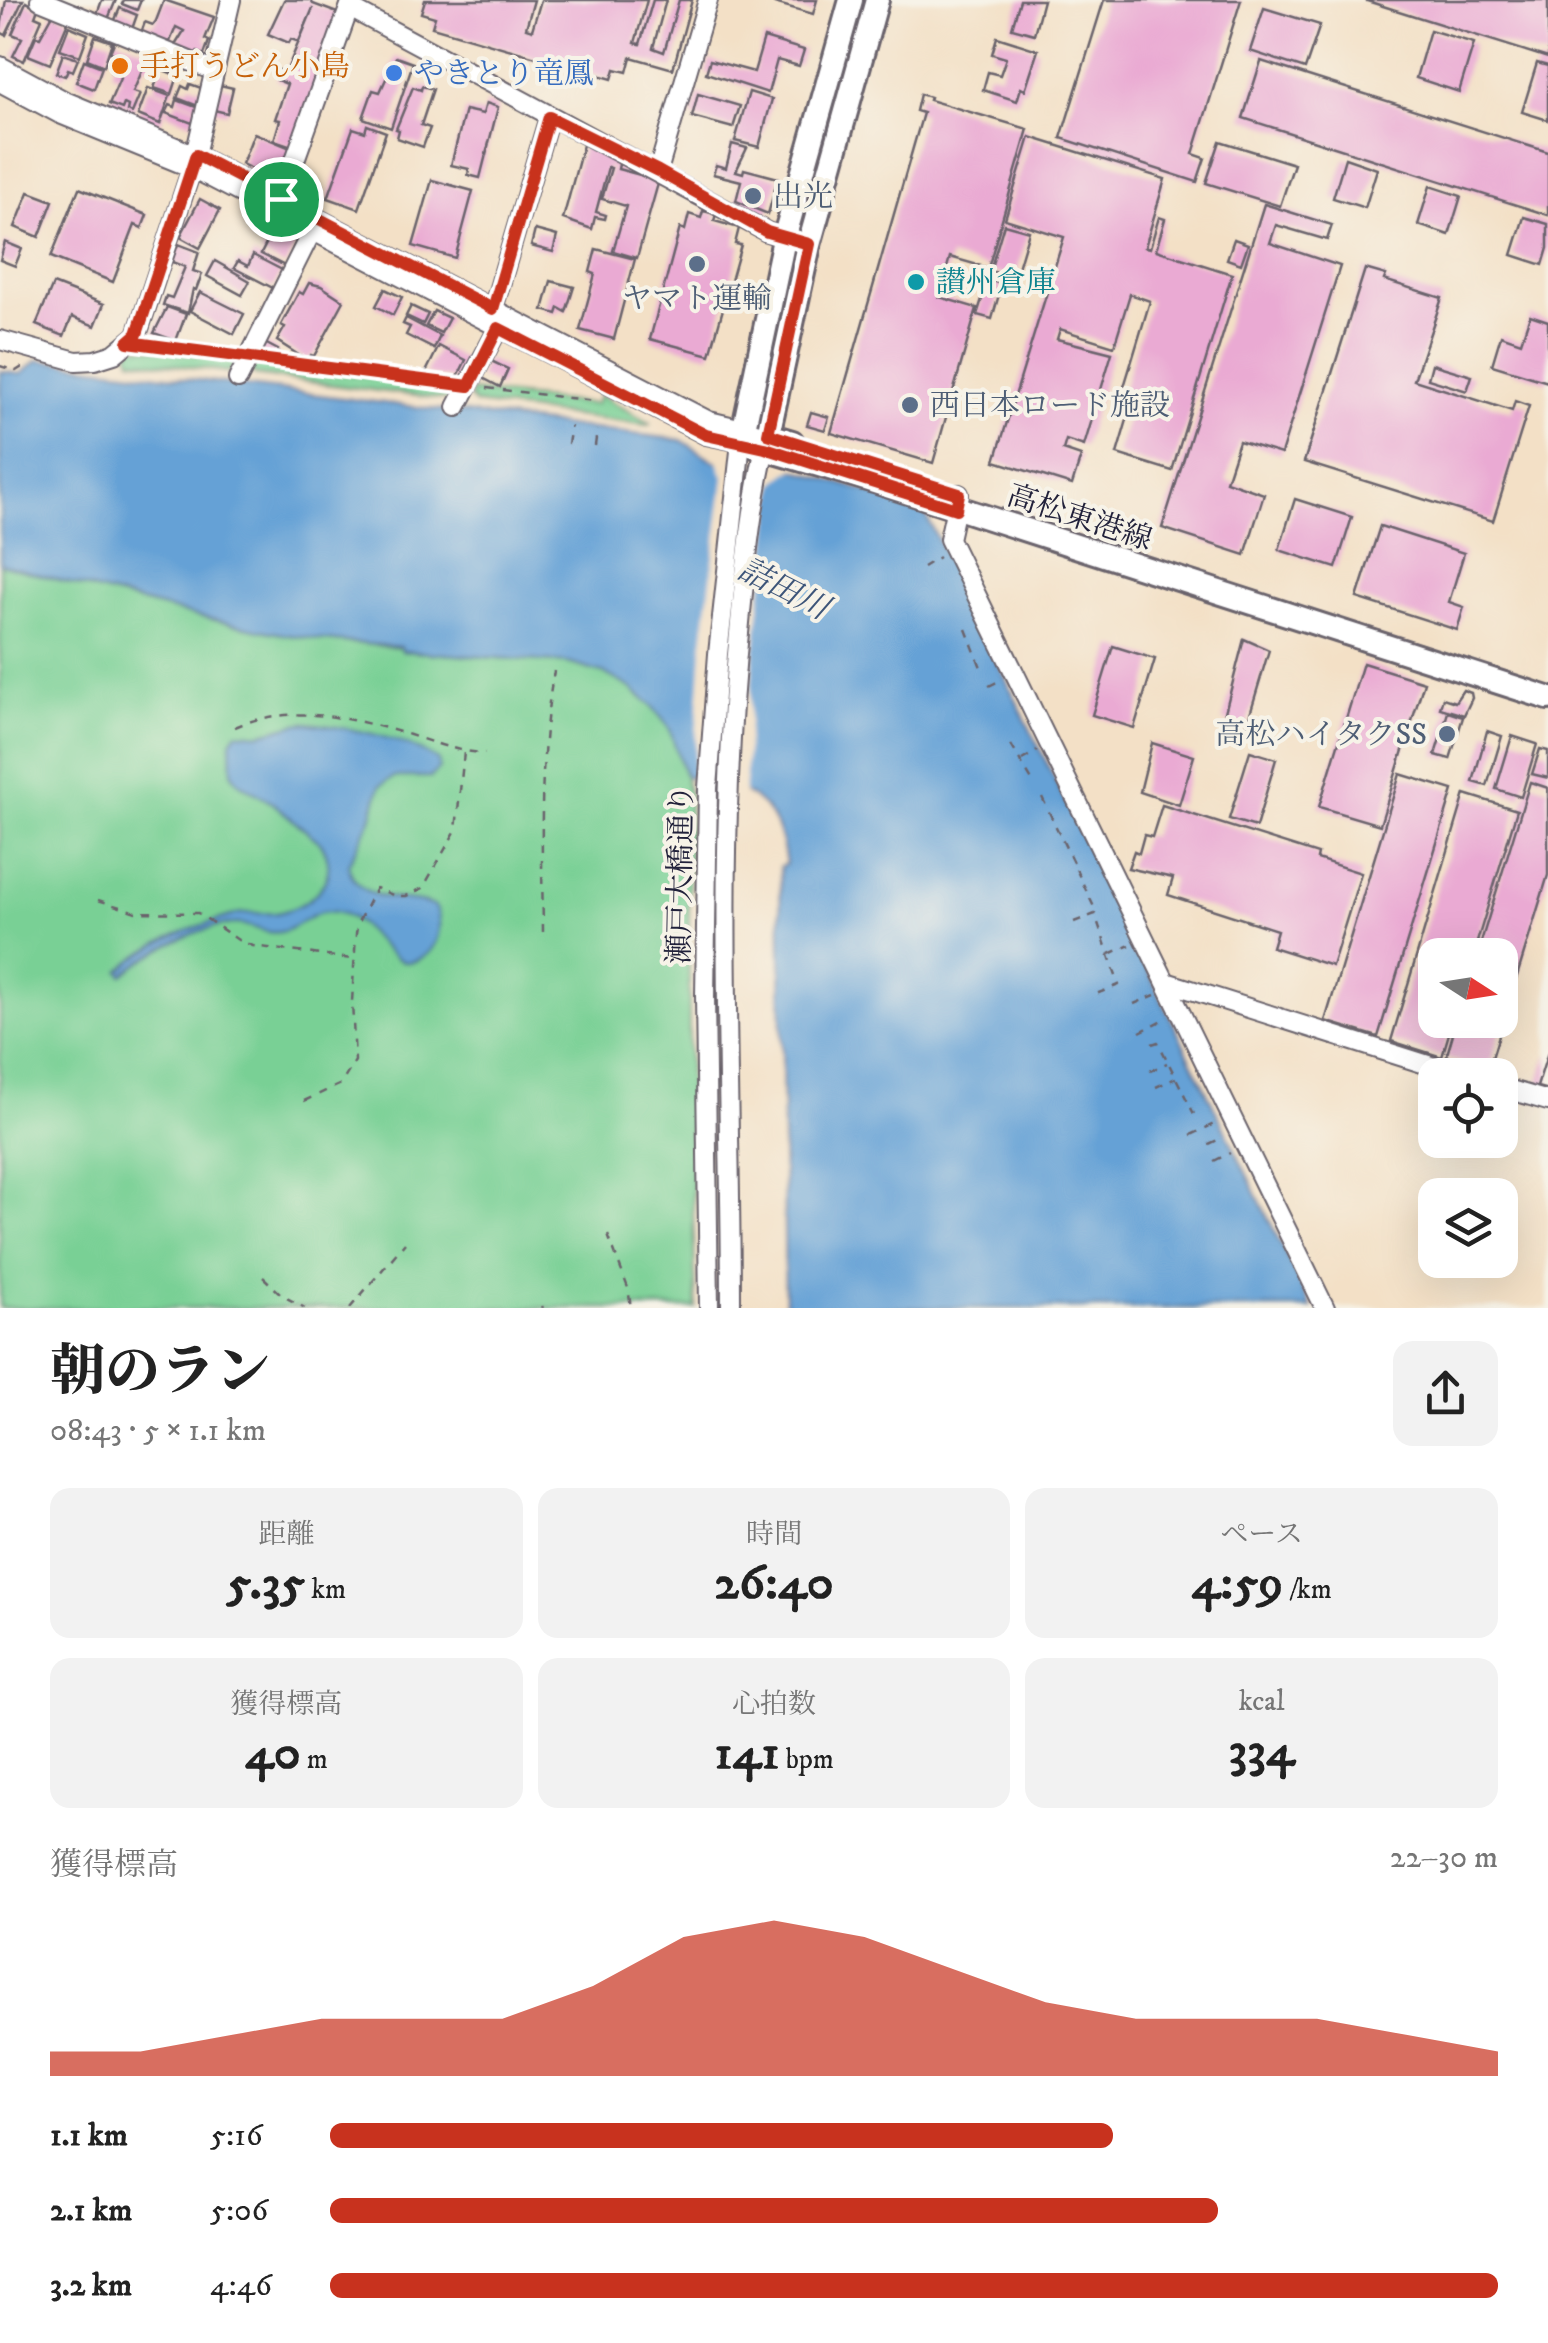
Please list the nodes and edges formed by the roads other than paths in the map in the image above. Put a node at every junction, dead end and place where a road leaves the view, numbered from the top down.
1 (40, 0) edge
2 (232, 0) edge
3 (708, 0) edge
4 (851, 0) edge
5 (877, 0) edge
6 (351, 4) edge
7 (0, 66) edge
8 (214, 71) junction
9 (0, 82) edge
10 (549, 117) junction
11 (194, 162) junction
12 (658, 171) junction
13 (281, 199) junction
14 (316, 225) junction
15 (784, 238) junction
16 (809, 244) junction
17 (499, 318) junction
18 (0, 340) edge
19 (238, 379) dead end
20 (457, 407) dead end
21 (742, 442) junction
22 (765, 447) junction
23 (958, 502) junction
24 (1548, 682) edge
25 (1548, 698) edge
26 (1162, 988) junction
27 (1418, 1063) edge
28 (1518, 1092) edge
29 (1548, 1101) edge
30 (710, 1308) edge
31 (731, 1308) edge
32 (1325, 1308) edge

1 - 8 street
2 - 8 street
3 - 12 street
4 - 15 main road
5 - 16 main road
6 - 10 street
6 - 13 street
7 - 11 street
8 - 11 street
9 - 11 street
10 - 12 street
10 - 17 street
11 - 13 street
11 - 14 street
11 - 18 street
12 - 15 street
13 - 14 street
14 - 17 street
14 - 19 street
15 - 16 street
15 - 21 main road
16 - 22 main road
17 - 20 street
17 - 21 street
21 - 22 main road, 高松東港線
21 - 30 street, 瀬戸大橋通り
22 - 23 main road, 高松東港線
22 - 31 street, 瀬戸大橋通り
23 - 24 main road, 高松東港線
23 - 25 main road, 高松東港線
23 - 26 street
26 - 27 street
26 - 32 street
28 - 29 street

